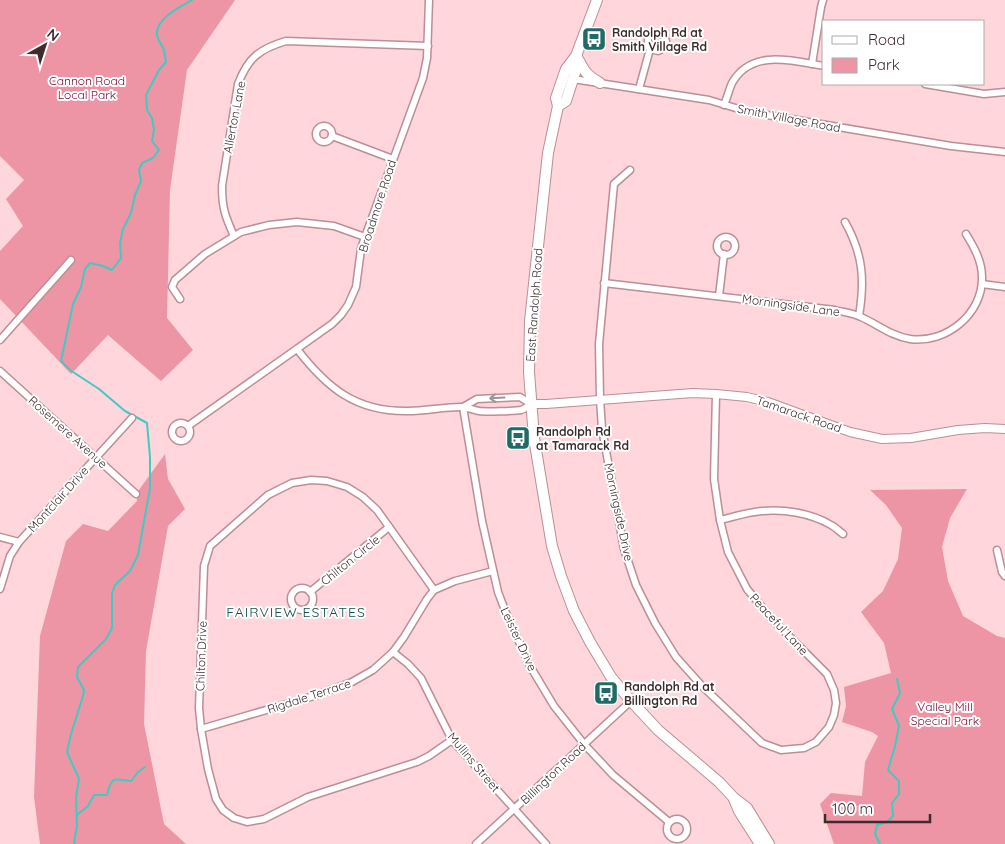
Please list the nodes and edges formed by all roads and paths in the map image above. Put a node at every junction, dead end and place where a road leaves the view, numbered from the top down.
1 (429, 0) edge
2 (597, 0) edge
3 (823, 0) edge
4 (428, 46) junction
5 (650, 49) dead end
6 (576, 56) junction
7 (812, 64) junction
8 (822, 66) edge
9 (573, 79) junction
10 (600, 84) junction
11 (931, 85) edge
12 (638, 89) junction
13 (1005, 92) edge
14 (724, 105) junction
15 (558, 106) junction
16 (332, 136) dead end
17 (1005, 152) edge
18 (393, 159) junction
19 (630, 170) dead end
20 (845, 222) dead end
21 (966, 234) dead end
22 (234, 236) junction
23 (365, 237) junction
24 (724, 254) dead end
25 (71, 260) dead end
26 (604, 283) junction
27 (982, 284) junction
28 (1005, 287) edge
29 (719, 296) junction
30 (180, 299) dead end
31 (859, 316) junction
32 (0, 340) edge
33 (297, 349) junction
34 (0, 371) edge
35 (716, 394) junction
36 (600, 400) junction
37 (531, 404) junction
38 (463, 407) junction
39 (132, 418) dead end
40 (188, 426) dead end
41 (1005, 428) edge
42 (95, 457) junction
43 (136, 494) dead end
44 (720, 520) junction
45 (389, 527) junction
46 (843, 534) dead end
47 (0, 538) edge
48 (18, 542) junction
49 (997, 550) dead end
50 (494, 571) junction
51 (1005, 576) edge
52 (0, 588) edge
53 (434, 590) junction
54 (310, 592) dead end
55 (393, 652) junction
56 (631, 701) junction
57 (201, 730) junction
58 (452, 740) junction
59 (584, 744) junction
60 (804, 748) joint
61 (734, 798) junction
62 (514, 809) junction
63 (669, 822) dead end
64 (476, 844) edge
65 (546, 844) edge
66 (760, 844) edge
67 (769, 844) edge

1 - 4 street, Broadmore Road
2 - 6 main road, East Randolph Road
3 - 7 street
4 - 18 street, Broadmore Road
4 - 22 street, Allerton Lane
5 - 12 street
6 - 9 main road, East Randolph Road
6 - 10 main road
6 - 15 main road, East Randolph Road
7 - 8 street
7 - 14 street
9 - 10 street, Smith Village Road
9 - 15 main road, East Randolph Road
10 - 12 street, Smith Village Road
11 - 13 street
12 - 14 street, Smith Village Road
14 - 17 street, Smith Village Road
15 - 37 main road, East Randolph Road
16 - 18 street
18 - 23 street, Broadmore Road
19 - 26 street, Morningside Drive
20 - 31 street
21 - 27 street, Morningside Lane
22 - 23 street
22 - 30 street
23 - 33 street, Broadmore Road
24 - 29 street
25 - 32 street
26 - 29 street, Morningside Lane
26 - 36 street, Morningside Drive
27 - 28 street
27 - 31 street, Morningside Lane
29 - 31 street, Morningside Lane
33 - 38 street, Tamarack Road
33 - 40 street, Broadmore Road
34 - 42 street, Rosemere Avenue
35 - 36 street, Tamarack Road
35 - 41 street, Tamarack Road
35 - 44 street, Peaceful Lane
36 - 37 street, Tamarack Road
36 - 60 street, Morningside Drive
37 - 38 street, Tamarack Road
37 -> 38 street, Tamarack Road
37 - 56 main road, East Randolph Road
38 - 50 street, Leister Drive
39 - 42 street, Montclair Drive
42 - 43 street, Rosemere Avenue
42 - 48 street, Montclair Drive
44 - 46 street
44 - 60 street, Peaceful Lane
45 - 53 street, Chilton Drive
45 - 54 street, Chilton Circle
45 - 57 street, Chilton Drive
47 - 48 street
48 - 52 street, Montclair Drive
49 - 51 street
50 - 53 street
50 - 59 street, Leister Drive
53 - 55 street, Rigdale Terrace
55 - 57 street, Rigdale Terrace
55 - 58 street, Mullins Street
56 - 59 street, Billington Road
56 - 61 main road, East Randolph Road
57 - 58 street, Chilton Drive
58 - 62 street, Mullins Street
59 - 62 street, Billington Road
59 - 63 street, Leister Drive
61 - 66 main road, East Randolph Road
61 - 67 main road, East Randolph Road
62 - 64 street, Billington Road
62 - 65 street, Mullins Street

